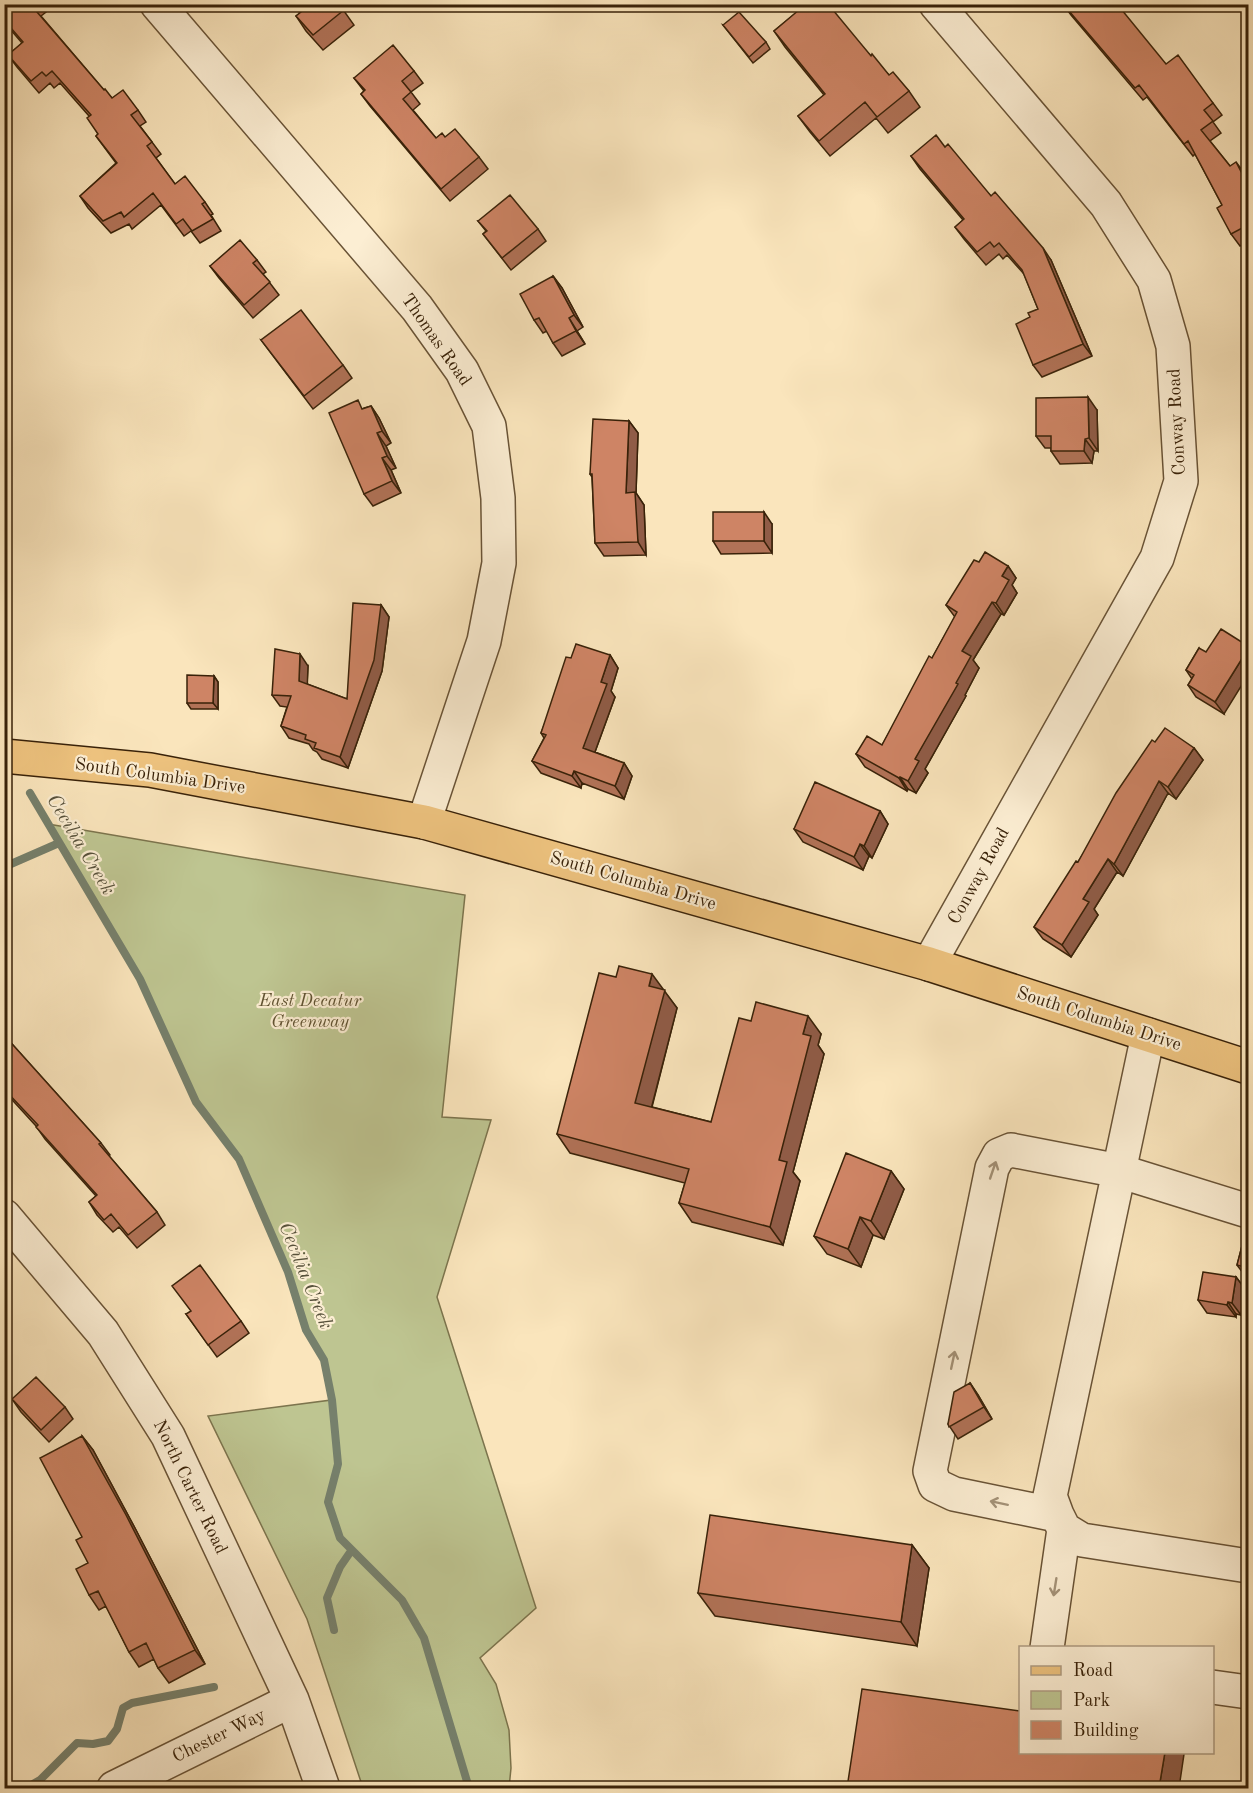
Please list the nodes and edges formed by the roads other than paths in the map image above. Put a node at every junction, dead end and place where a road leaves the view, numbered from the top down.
1 (157, 4) edge
2 (936, 4) edge
3 (4, 756) edge
4 (424, 822) junction
5 (929, 964) junction
6 (1148, 1035) junction
7 (1248, 1067) edge
8 (1119, 1171) junction
9 (1248, 1211) edge
10 (4, 1216) edge
11 (1060, 1522) junction
12 (1248, 1566) edge
13 (1046, 1646) edge
14 (1214, 1687) edge
15 (1248, 1692) edge
16 (292, 1700) junction
17 (114, 1788) edge
18 (323, 1788) edge

1 - 4 street, Thomas Road
2 - 5 street, Conway Road
3 - 4 main road, South Columbia Drive
4 - 5 main road, South Columbia Drive
5 - 6 main road, South Columbia Drive
6 - 7 main road, South Columbia Drive
6 - 8 street
8 - 9 street
8 - 11 street
11 -> 8 street
10 - 16 street, North Carter Road
11 - 12 street
11 -> 13 street
14 - 15 street
16 - 17 street, Chester Way
16 - 18 street, North Carter Road

